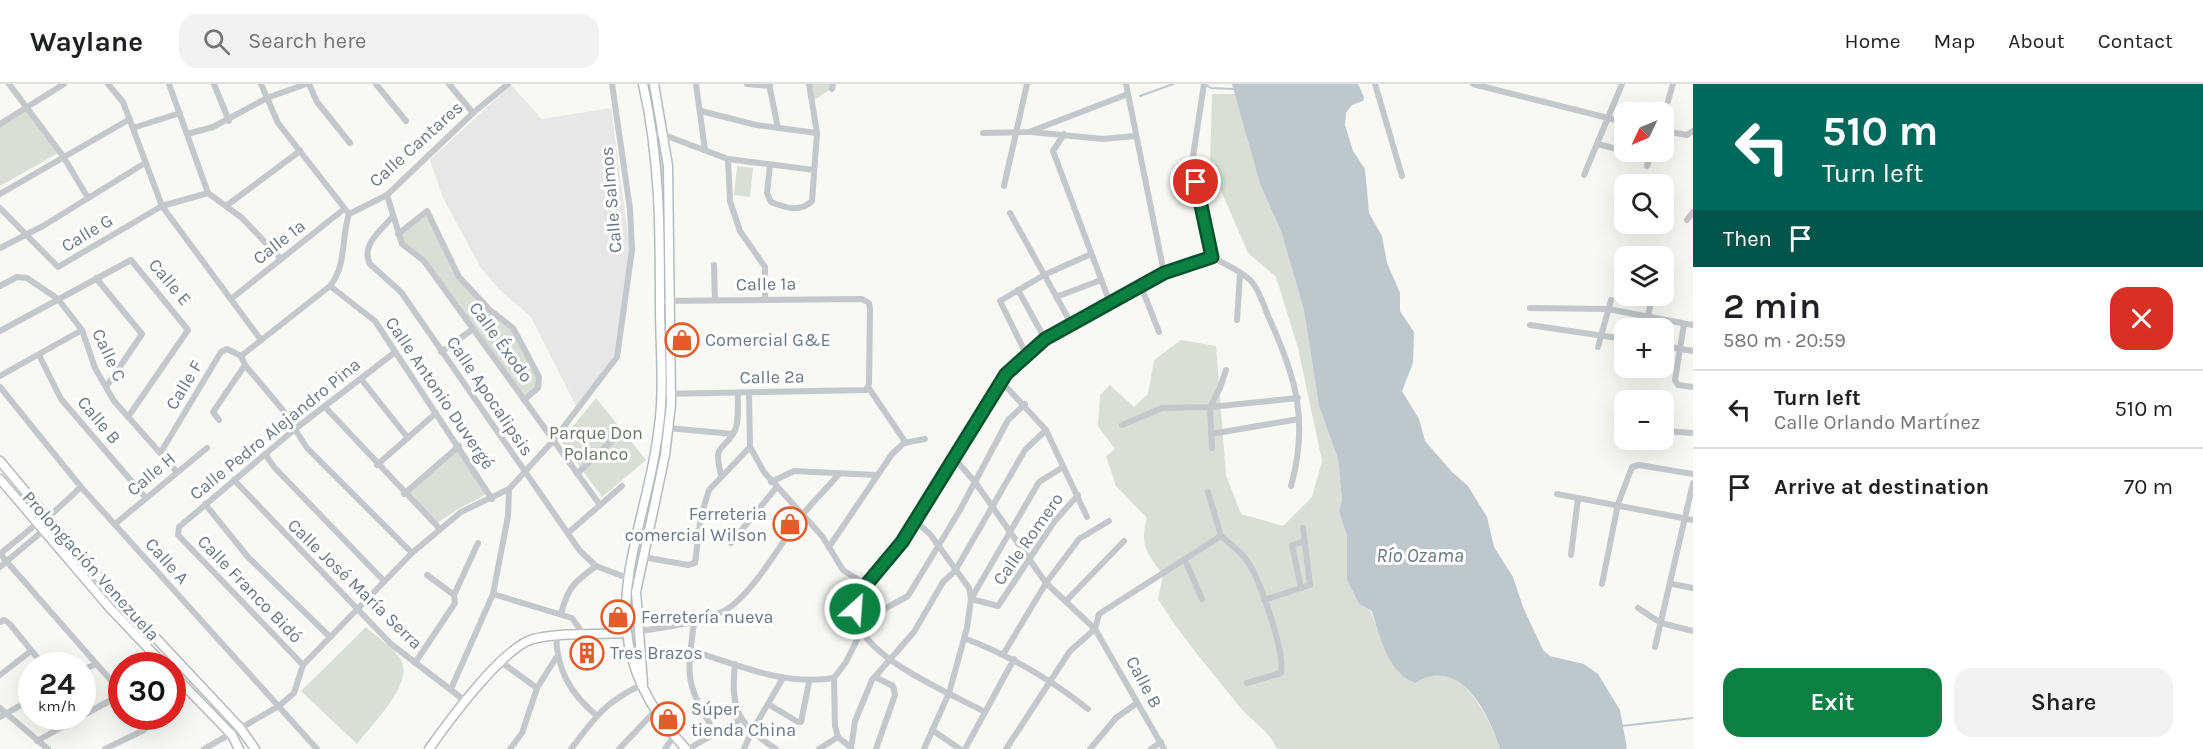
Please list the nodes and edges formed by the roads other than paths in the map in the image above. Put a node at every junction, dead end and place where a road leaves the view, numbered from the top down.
1 (9, 84) edge
2 (64, 84) edge
3 (108, 84) edge
4 (169, 84) edge
5 (214, 84) edge
6 (261, 84) edge
7 (308, 84) edge
8 (376, 84) edge
9 (449, 84) edge
10 (508, 84) edge
11 (612, 84) edge
12 (643, 84) edge
13 (654, 84) edge
14 (696, 84) edge
15 (747, 84) edge
16 (808, 84) edge
17 (1027, 84) edge
18 (1126, 84) edge
19 (1374, 84) edge
20 (1473, 84) edge
21 (1622, 84) edge
22 (1673, 84) edge
23 (769, 85) edge
24 (1204, 86) edge
25 (1128, 94) junction
26 (267, 98) junction
27 (1668, 102) edge
28 (26, 107) junction
29 (701, 111) junction
30 (180, 113) junction
31 (474, 113) junction
32 (1608, 118) junction
33 (130, 119) junction
34 (1614, 120) edge
35 (229, 121) junction
36 (406, 121) dead end
37 (0, 124) edge
38 (133, 128) junction
39 (778, 128) junction
40 (1693, 131) edge
41 (1029, 132) junction
42 (1674, 132) edge
43 (816, 133) junction
44 (983, 133) dead end
45 (1017, 133) junction
46 (187, 134) junction
47 (659, 134) junction
48 (1064, 134) junction
49 (1135, 136) junction
50 (350, 143) dead end
51 (1598, 144) junction
52 (1614, 148) edge
53 (705, 150) junction
54 (300, 151) junction
55 (63, 156) junction
56 (728, 159) junction
57 (1648, 162) edge
58 (145, 163) junction
59 (770, 165) junction
60 (1647, 166) dead end
61 (814, 170) junction
62 (1584, 175) dead end
63 (1402, 176) dead end
64 (1004, 186) dead end
65 (208, 193) junction
66 (0, 194) edge
67 (387, 195) junction
68 (88, 198) junction
69 (162, 206) junction
70 (226, 206) junction
71 (0, 208) edge
72 (347, 212) junction
73 (1693, 212) edge
74 (1010, 213) dead end
75 (392, 218) junction
76 (1687, 220) dead end
77 (398, 234) junction
78 (26, 236) junction
79 (0, 248) edge
80 (1091, 255) junction
81 (1212, 257) junction
82 (281, 259) junction
83 (714, 265) dead end
84 (1164, 273) junction
85 (1240, 274) junction
86 (1044, 275) junction
87 (96, 278) junction
88 (1101, 280) junction
89 (0, 286) edge
90 (330, 286) junction
91 (1140, 286) junction
92 (1018, 290) junction
93 (1056, 297) junction
94 (58, 299) junction
95 (231, 299) junction
96 (765, 299) junction
97 (716, 300) junction
98 (1611, 300) dead end
99 (660, 301) junction
100 (670, 301) junction
101 (1110, 303) junction
102 (1650, 306) edge
103 (1530, 308) dead end
104 (1608, 309) junction
105 (1647, 318) joint
106 (1237, 320) dead end
107 (1674, 322) edge
108 (1684, 324) junction
109 (1072, 325) junction
110 (1530, 325) dead end
111 (1693, 326) edge
112 (473, 328) junction
113 (82, 330) junction
114 (0, 331) edge
115 (1160, 332) dead end
116 (1601, 336) junction
117 (1614, 338) edge
118 (1045, 339) junction
119 (261, 340) junction
120 (1598, 347) dead end
121 (1674, 348) edge
122 (1680, 349) junction
123 (1693, 351) edge
124 (441, 352) junction
125 (394, 353) junction
126 (1026, 354) junction
127 (39, 355) junction
128 (241, 356) junction
129 (245, 365) junction
130 (1226, 369) dead end
131 (0, 376) edge
132 (361, 379) junction
133 (1000, 380) junction
134 (868, 386) junction
135 (0, 387) edge
136 (106, 387) junction
137 (1693, 387) edge
138 (738, 393) junction
139 (749, 393) junction
140 (661, 394) junction
141 (671, 394) junction
142 (1298, 398) junction
143 (524, 400) junction
144 (1025, 404) junction
145 (325, 407) junction
146 (1210, 408) junction
147 (436, 413) junction
148 (128, 417) junction
149 (1299, 419) junction
150 (219, 420) dead end
151 (1122, 425) dead end
152 (295, 429) junction
153 (668, 429) junction
154 (1046, 430) junction
155 (1674, 432) edge
156 (1693, 433) edge
157 (734, 434) junction
158 (1211, 434) junction
159 (616, 437) dead end
160 (408, 438) junction
161 (926, 439) dead end
162 (553, 441) junction
163 (906, 443) junction
164 (459, 446) junction
165 (750, 447) junction
166 (207, 448) dead end
167 (1212, 448) dead end
168 (161, 452) junction
169 (265, 454) junction
170 (955, 459) junction
171 (0, 461) edge
172 (377, 465) junction
173 (1063, 467) junction
174 (177, 472) junction
175 (524, 473) junction
176 (578, 474) junction
177 (840, 474) junction
178 (1693, 474) edge
179 (722, 475) junction
180 (876, 475) junction
181 (0, 479) edge
182 (234, 480) junction
183 (771, 482) junction
184 (975, 482) junction
185 (1693, 483) edge
186 (622, 486) dead end
187 (1291, 486) dead end
188 (81, 487) junction
189 (776, 488) junction
190 (508, 489) junction
191 (1208, 492) dead end
192 (404, 494) junction
193 (1557, 494) dead end
194 (1078, 495) junction
195 (146, 498) junction
196 (1578, 498) junction
197 (492, 499) junction
198 (205, 504) junction
199 (1618, 504) junction
200 (600, 505) junction
201 (992, 506) junction
202 (49, 515) junction
203 (802, 515) junction
204 (1087, 517) dead end
205 (1690, 520) edge
206 (915, 521) junction
207 (1109, 521) dead end
208 (36, 524) junction
209 (51, 524) junction
210 (114, 524) junction
211 (439, 528) junction
212 (1303, 528) dead end
213 (178, 531) joint
214 (1010, 531) junction
215 (43, 532) junction
216 (568, 533) junction
217 (1221, 536) junction
218 (1124, 541) dead end
219 (1305, 541) junction
220 (478, 543) dead end
221 (731, 543) dead end
222 (938, 546) junction
223 (829, 547) junction
224 (412, 553) junction
225 (0, 554) edge
226 (1571, 555) dead end
227 (643, 557) junction
228 (1029, 558) junction
229 (1185, 560) junction
230 (6, 562) junction
231 (596, 566) junction
232 (0, 567) edge
233 (955, 571) junction
234 (427, 575) dead end
235 (627, 579) junction
236 (384, 581) junction
237 (638, 582) junction
238 (1046, 583) junction
239 (1602, 584) dead end
240 (1672, 584) junction
241 (866, 585) junction
242 (1301, 588) junction
243 (1693, 588) edge
244 (493, 594) junction
245 (454, 595) junction
246 (971, 598) junction
247 (1202, 599) dead end
248 (1067, 600) junction
249 (1264, 600) junction
250 (1638, 608) dead end
251 (356, 609) junction
252 (561, 614) junction
253 (0, 622) edge
254 (1661, 622) junction
255 (694, 623) junction
256 (859, 623) junction
257 (1095, 629) junction
258 (639, 631) junction
259 (1693, 631) edge
260 (861, 632) junction
261 (625, 633) junction
262 (585, 635) junction
263 (329, 636) junction
264 (556, 636) junction
265 (964, 638) junction
266 (1655, 646) dead end
267 (690, 650) junction
268 (31, 651) joint
269 (84, 652) edge
270 (152, 652) edge
271 (1004, 653) junction
272 (556, 658) junction
273 (889, 659) junction
274 (1014, 659) junction
275 (501, 662) junction
276 (415, 663) junction
277 (644, 664) junction
278 (735, 664) junction
279 (303, 665) junction
280 (633, 665) junction
281 (96, 666) edge
282 (0, 675) edge
283 (875, 677) junction
284 (783, 678) junction
285 (834, 678) junction
286 (108, 679) edge
287 (1050, 679) junction
288 (809, 682) junction
289 (1247, 683) dead end
290 (644, 684) junction
291 (186, 688) edge
292 (537, 688) junction
293 (451, 689) junction
294 (950, 693) junction
295 (464, 700) junction
296 (1137, 703) junction
297 (768, 704) junction
298 (279, 706) junction
299 (18, 707) edge
300 (0, 708) edge
301 (1088, 709) dead end
302 (655, 711) junction
303 (985, 711) junction
304 (596, 715) junction
305 (3, 716) edge
306 (741, 719) junction
307 (241, 729) junction
308 (56, 730) edge
309 (144, 730) edge
310 (932, 730) junction
311 (751, 733) junction
312 (716, 734) junction
313 (231, 735) junction
314 (675, 736) junction
315 (838, 737) junction
316 (37, 741) junction
317 (1163, 746) edge
318 (850, 748) edge
319 (48, 749) edge
320 (105, 749) edge
321 (204, 749) edge
322 (239, 749) edge
323 (255, 749) edge
324 (318, 749) edge
325 (429, 749) edge
326 (510, 749) edge
327 (571, 749) edge
328 (619, 749) edge
329 (664, 749) edge
330 (687, 749) edge
331 (744, 749) edge
332 (776, 749) edge
333 (819, 749) edge
334 (876, 749) edge
335 (924, 749) edge
336 (960, 749) edge
337 (965, 749) edge
338 (1006, 749) edge
339 (1090, 749) edge
340 (1150, 749) edge

1 - 28 street
2 - 28 street
3 - 33 street, Calle E
4 - 30 street
5 - 35 street
6 - 26 street
7 - 26 street
7 - 50 street
8 - 36 street
9 - 31 street
10 - 31 street, Calle Cantares
11 - 162 street, Calle Salmos
12 - 47 main road
13 - 47 main road
14 - 29 street
15 - 23 street
16 - 43 street
17 - 45 street
18 - 25 street
19 - 63 street
20 - 32 street
21 - 32 street
22 - 27 street
23 - 39 street
24 - 81 street
25 - 41 street
25 - 49 street
26 - 35 street
26 - 54 street
28 - 37 street
28 - 55 street
29 - 39 street
29 - 53 street
30 - 38 street
30 - 46 street
31 - 67 street, Calle Cantares
32 - 34 street
32 - 51 street
33 - 38 street, Calle E
33 - 55 street
35 - 46 street
38 - 58 street, Calle E
39 - 43 street
40 - 42 street
41 - 45 street
41 - 48 street
43 - 61 street
44 - 45 street
45 - 64 street
46 - 65 street
47 - 53 street
47 - 99 main road
47 - 100 main road
48 - 49 street
48 - 80 street
49 - 84 street
51 - 52 street
51 - 62 street
53 - 56 street
54 - 70 street
54 - 72 street
55 - 66 street
55 - 68 street
56 - 59 street
56 - 96 street
57 - 60 street
58 - 68 street
58 - 69 street, Calle E
59 - 61 street
59 - 61 street
65 - 69 street, Calle G
65 - 70 street
67 - 72 street, Calle Cantares
67 - 75 street, Calle Éxodo
68 - 78 street
69 - 78 street, Calle G
69 - 95 street, Calle E
70 - 82 street
71 - 78 street, Calle G
72 - 82 street, Calle 1a
72 - 90 street
73 - 76 street
74 - 86 street
75 - 77 street, Calle Éxodo
75 - 124 street, Calle Apocalipsis
77 - 112 street, Calle Éxodo
77 - 143 street
78 - 79 street
80 - 86 street
80 - 88 street
81 - 84 street
81 - 85 street
82 - 95 street, Calle 1a
83 - 97 street
84 - 91 street
85 - 106 street
85 - 142 street
86 - 92 street
86 - 93 street
87 - 94 street, Calle E
87 - 136 street
87 - 148 street, Calle E
88 - 93 street
88 - 101 street
89 - 94 street, Calle C
90 - 119 street
90 - 125 street, Calle Antonio Duvergé
91 - 101 street
91 - 115 street
92 - 118 street
92 - 126 street
93 - 109 street
94 - 113 street, Calle C
94 - 114 street, Calle E
95 - 119 street, Calle E
96 - 97 street, Calle 1a
96 - 134 street, Calle 1a
97 - 100 street, Calle 1a
98 - 104 street
99 - 100 street, Calle 1a
99 - 140 main road
100 - 141 main road
101 - 109 street
102 - 105 street
103 - 104 street
104 - 105 street
104 - 116 street
107 - 108 street
108 - 111 street
108 - 122 street
109 - 118 street
110 - 116 street
112 - 124 street
112 - 143 street, Calle Éxodo
113 - 127 street
113 - 136 street, Calle C
116 - 117 street
116 - 120 street
118 - 126 street
119 - 128 street
121 - 122 street
122 - 123 street
122 - 137 street
124 - 175 street, Calle Apocalipsis
125 - 132 street, Calle Pedro Alejandro Pina
125 - 147 street, Calle Antonio Duvergé
126 - 133 street
127 - 131 street
127 - 195 street, Calle B
128 - 129 street
128 - 168 street, Calle F
129 - 150 street
129 - 152 street
130 - 146 street
132 - 145 street, Calle Pedro Alejandro Pina
132 - 160 street
133 - 144 street
133 - 170 street
134 - 139 street, Calle 2a
134 - 163 street
135 - 188 street, Calle A
136 - 148 street, Calle C
138 - 139 street, Calle 2a
138 - 141 street, Calle 2a
138 - 157 street
139 - 165 street
140 - 141 street, Calle 2a
140 - 235 main road
141 - 153 main road
142 - 146 street
142 - 149 street
143 - 162 street, Calle Éxodo
144 - 154 street
144 - 184 street
145 - 152 street, Calle Pedro Alejandro Pina
145 - 172 street
146 - 151 street
146 - 158 street
147 - 160 street
147 - 164 street, Calle Antonio Duvergé
148 - 168 street, Calle C
149 - 158 street
149 - 187 street
152 - 169 street, Calle Pedro Alejandro Pina
152 - 224 street
153 - 157 street
153 - 227 main road
154 - 173 street
154 - 201 street
155 - 156 street
157 - 179 street
158 - 167 street
159 - 176 street
160 - 172 street
161 - 163 street
162 - 175 street, Calle Salmos
162 - 176 street, Calle Éxodo
163 - 180 street
164 - 192 street
164 - 197 street, Calle Antonio Duvergé
165 - 179 street
165 - 183 street
166 - 174 street, Calle H
168 - 174 street, Calle C
169 - 182 street, Calle Pedro Alejandro Pina
169 - 236 street
170 - 184 street, Calle B
170 - 206 street
171 - 202 main road, Prolongación Venezuela
172 - 192 street
173 - 194 street
173 - 214 street
174 - 195 street, Calle H
175 - 190 street, Calle Salmos
175 - 216 street, Calle Apocalipsis
176 - 200 street, Calle Éxodo
177 - 180 street
177 - 183 street
177 - 203 street
178 - 199 street
179 - 227 street
180 - 223 street
181 - 208 main road, Prolongación Venezuela
182 - 198 street, Calle Pedro Alejandro Pina
182 - 251 street, Calle José María Serra
183 - 189 street
184 - 201 street, Calle B
184 - 222 street
185 - 205 street
186 - 200 street
188 - 202 street
188 - 210 street, Calle A
189 - 203 street
189 - 221 street
190 - 197 street, Calle Salmos
190 - 244 street
191 - 217 street
192 - 211 street
193 - 196 street
194 - 204 street
194 - 228 street, Calle Romero
195 - 210 street, Calle H
196 - 199 street
196 - 226 street
197 - 211 street, Calle Salmos
198 - 213 street, Calle Pedro Alejandro Pina
198 - 263 street
199 - 205 street
199 - 239 street
200 - 216 street
201 - 214 street, Calle B
201 - 233 street
202 - 208 street
202 - 209 main road, Prolongación Venezuela
203 - 223 street
203 - 255 street
205 - 240 street
206 - 222 street
206 - 241 street
207 - 238 street
208 - 215 main road, Prolongación Venezuela
208 - 225 street
209 - 215 street
209 - 307 main road, Prolongación Venezuela
210 - 298 street, Calle A
211 - 224 street, Calle Salmos
212 - 219 street
213 - 279 street, Calle Franco Bidó
214 - 228 street, Calle B
214 - 246 street
215 - 230 street
215 - 270 main road, Prolongación Venezuela
216 - 231 street, Calle Apocalipsis
217 - 229 street
217 - 249 street
218 - 248 street
219 - 242 street
219 - 242 street
220 - 245 street
222 - 233 street
222 - 256 street
223 - 241 street
224 - 236 street, Calle Salmos
225 - 230 street
227 - 237 main road
228 - 238 street, Calle B
228 - 246 street, Calle Romero
229 - 247 street
229 - 257 street
230 - 232 street
230 - 269 street
231 - 235 street, Calle Apocalipsis
231 - 252 street
233 - 246 street
233 - 273 street
234 - 245 street
235 - 237 street, Calle Apocalipsis
235 - 261 main road
236 - 251 street, Calle Salmos
237 - 258 main road
238 - 248 street, Calle B
238 - 271 street
240 - 243 street
240 - 254 street
241 - 256 street
242 - 249 street
244 - 252 street
244 - 293 street
245 - 276 street
246 - 265 street
248 - 257 street, Calle B
249 - 289 street
250 - 254 street
251 - 263 street, Calle Salmos
251 - 276 street, Calle José María Serra
252 - 262 street
253 - 268 street
254 - 259 street
254 - 266 street
255 - 258 street
255 - 267 street
256 - 260 street
257 - 287 street
257 - 296 street, Calle B
258 - 277 main road
260 - 273 street
260 - 285 street
261 - 262 main road
261 - 280 main road
262 - 264 main road
263 - 279 street, Calle Salmos
264 - 272 street
264 - 275 main road
265 - 271 street
265 - 294 street
267 - 278 street
267 - 312 street
268 - 282 street
271 - 274 street
272 - 292 street
272 - 304 street
273 - 283 street
273 - 294 street
274 - 287 street
274 - 303 street
275 - 292 street
275 - 295 main road
276 - 293 street, Calle José María Serra
277 - 280 main road
277 - 290 main road
278 - 284 street
278 - 306 street
279 - 298 street
280 - 290 main road
281 - 286 street
283 - 318 street
283 - 334 street
284 - 288 street
284 - 297 street
285 - 288 street
285 - 315 street
287 - 301 street
287 - 338 street
288 - 297 street
290 - 302 main road
290 - 304 street
291 - 313 main road
292 - 326 street
293 - 295 street, Calle José María Serra
294 - 303 street
294 - 310 street
295 - 325 main road
296 - 317 street, Calle B
296 - 339 street
297 - 311 street
298 - 307 street
298 - 324 street, Calle A
299 - 305 street
300 - 305 street
302 - 314 main road
302 - 328 street
303 - 337 street
304 - 327 street
305 - 316 street
306 - 311 street
306 - 312 street
307 - 313 street
307 - 323 main road, Prolongación Venezuela
308 - 316 street
309 - 320 street
310 - 335 street
310 - 336 street
311 - 331 street
311 - 332 street
312 - 330 street
313 - 321 street
313 - 322 main road
314 - 329 street
314 - 330 main road
315 - 318 street
315 - 333 street
316 - 319 street
317 - 340 street

